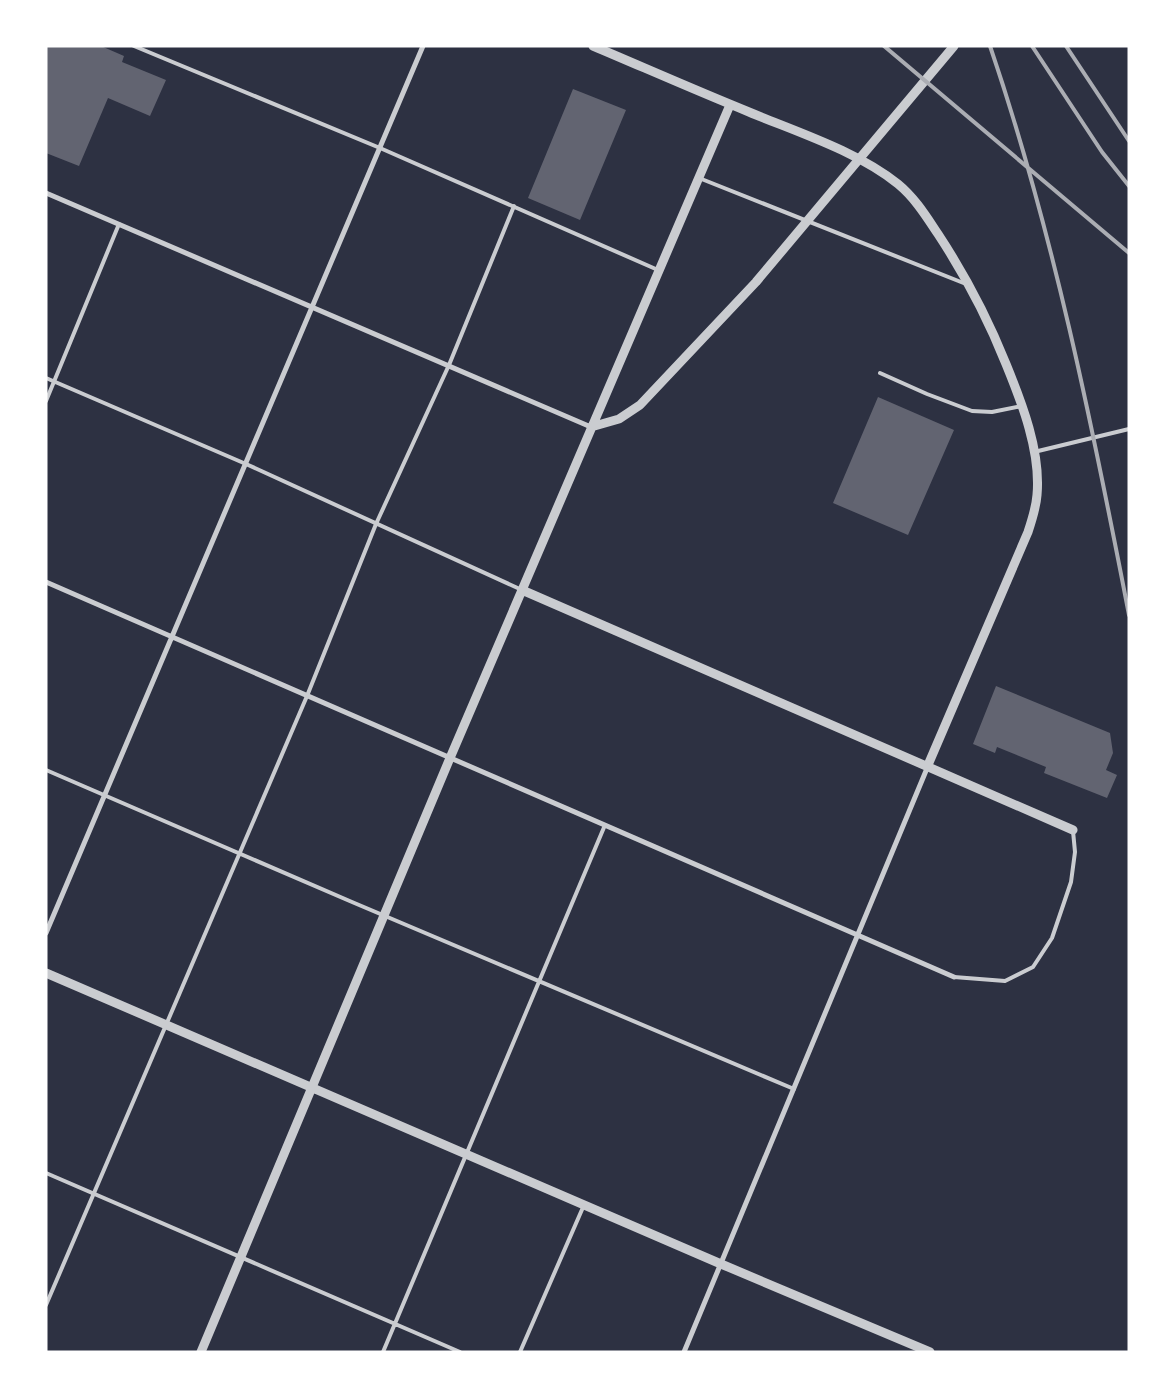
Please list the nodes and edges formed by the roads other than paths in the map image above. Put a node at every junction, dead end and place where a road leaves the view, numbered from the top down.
1 (134, 46) edge
2 (423, 46) edge
3 (593, 46) edge
4 (954, 46) edge
5 (730, 105) junction
6 (380, 148) junction
7 (698, 178) junction
8 (46, 193) edge
9 (514, 206) junction
10 (119, 224) junction
11 (659, 270) junction
12 (968, 285) junction
13 (312, 307) junction
14 (449, 365) junction
15 (880, 373) dead end
16 (46, 378) edge
17 (54, 382) junction
18 (46, 400) edge
19 (1022, 406) junction
20 (591, 427) junction
21 (1129, 429) edge
22 (1034, 452) junction
23 (246, 464) junction
24 (376, 524) junction
25 (46, 582) edge
26 (522, 590) junction
27 (173, 638) junction
28 (307, 696) junction
29 (450, 758) junction
30 (928, 765) junction
31 (46, 770) edge
32 (105, 796) junction
33 (605, 826) junction
34 (1073, 830) joint
35 (239, 854) junction
36 (384, 916) junction
37 (46, 933) edge
38 (858, 935) junction
39 (46, 973) edge
40 (954, 977) joint
41 (539, 981) junction
42 (167, 1025) junction
43 (312, 1088) junction
44 (794, 1089) junction
45 (466, 1155) junction
46 (46, 1173) edge
47 (93, 1194) junction
48 (584, 1206) junction
49 (241, 1258) junction
50 (720, 1264) junction
51 (46, 1305) edge
52 (394, 1324) junction
53 (201, 1352) edge
54 (382, 1352) edge
55 (460, 1352) edge
56 (520, 1352) edge
57 (684, 1352) edge
58 (930, 1352) edge

1 - 6 lane
2 - 6 street
3 - 5 street
4 - 20 street
5 - 7 street
5 - 12 street
6 - 9 lane
6 - 13 street
7 - 11 street
7 - 12 lane
8 - 10 street
9 - 11 lane
9 - 14 lane
10 - 13 street
10 - 17 lane
11 - 20 street
12 - 19 street
13 - 14 street
13 - 23 street
14 - 20 street
14 - 24 lane
15 - 19 lane
16 - 17 lane
17 - 18 lane
17 - 23 lane
19 - 22 street
20 - 26 street
21 - 22 lane
22 - 30 street
23 - 24 lane
23 - 27 street
24 - 26 lane
24 - 28 lane
25 - 27 street
26 - 29 street
26 - 30 street
27 - 28 street
27 - 32 street
28 - 29 street
28 - 35 lane
29 - 33 street
29 - 36 street
30 - 34 street
30 - 38 street
31 - 32 lane
32 - 35 lane
32 - 37 street
33 - 38 street
33 - 41 lane
34 - 40 lane
35 - 36 lane
35 - 42 lane
36 - 41 lane
36 - 43 street
38 - 40 street
38 - 44 street
39 - 42 street
41 - 44 lane
41 - 45 lane
42 - 43 street
42 - 47 lane
43 - 45 street
43 - 49 street
44 - 50 street
45 - 48 street
45 - 52 lane
46 - 47 lane
47 - 49 lane
47 - 51 lane
48 - 50 street
48 - 56 lane
49 - 52 lane
49 - 53 street
50 - 57 street
50 - 58 street
52 - 54 lane
52 - 55 lane

